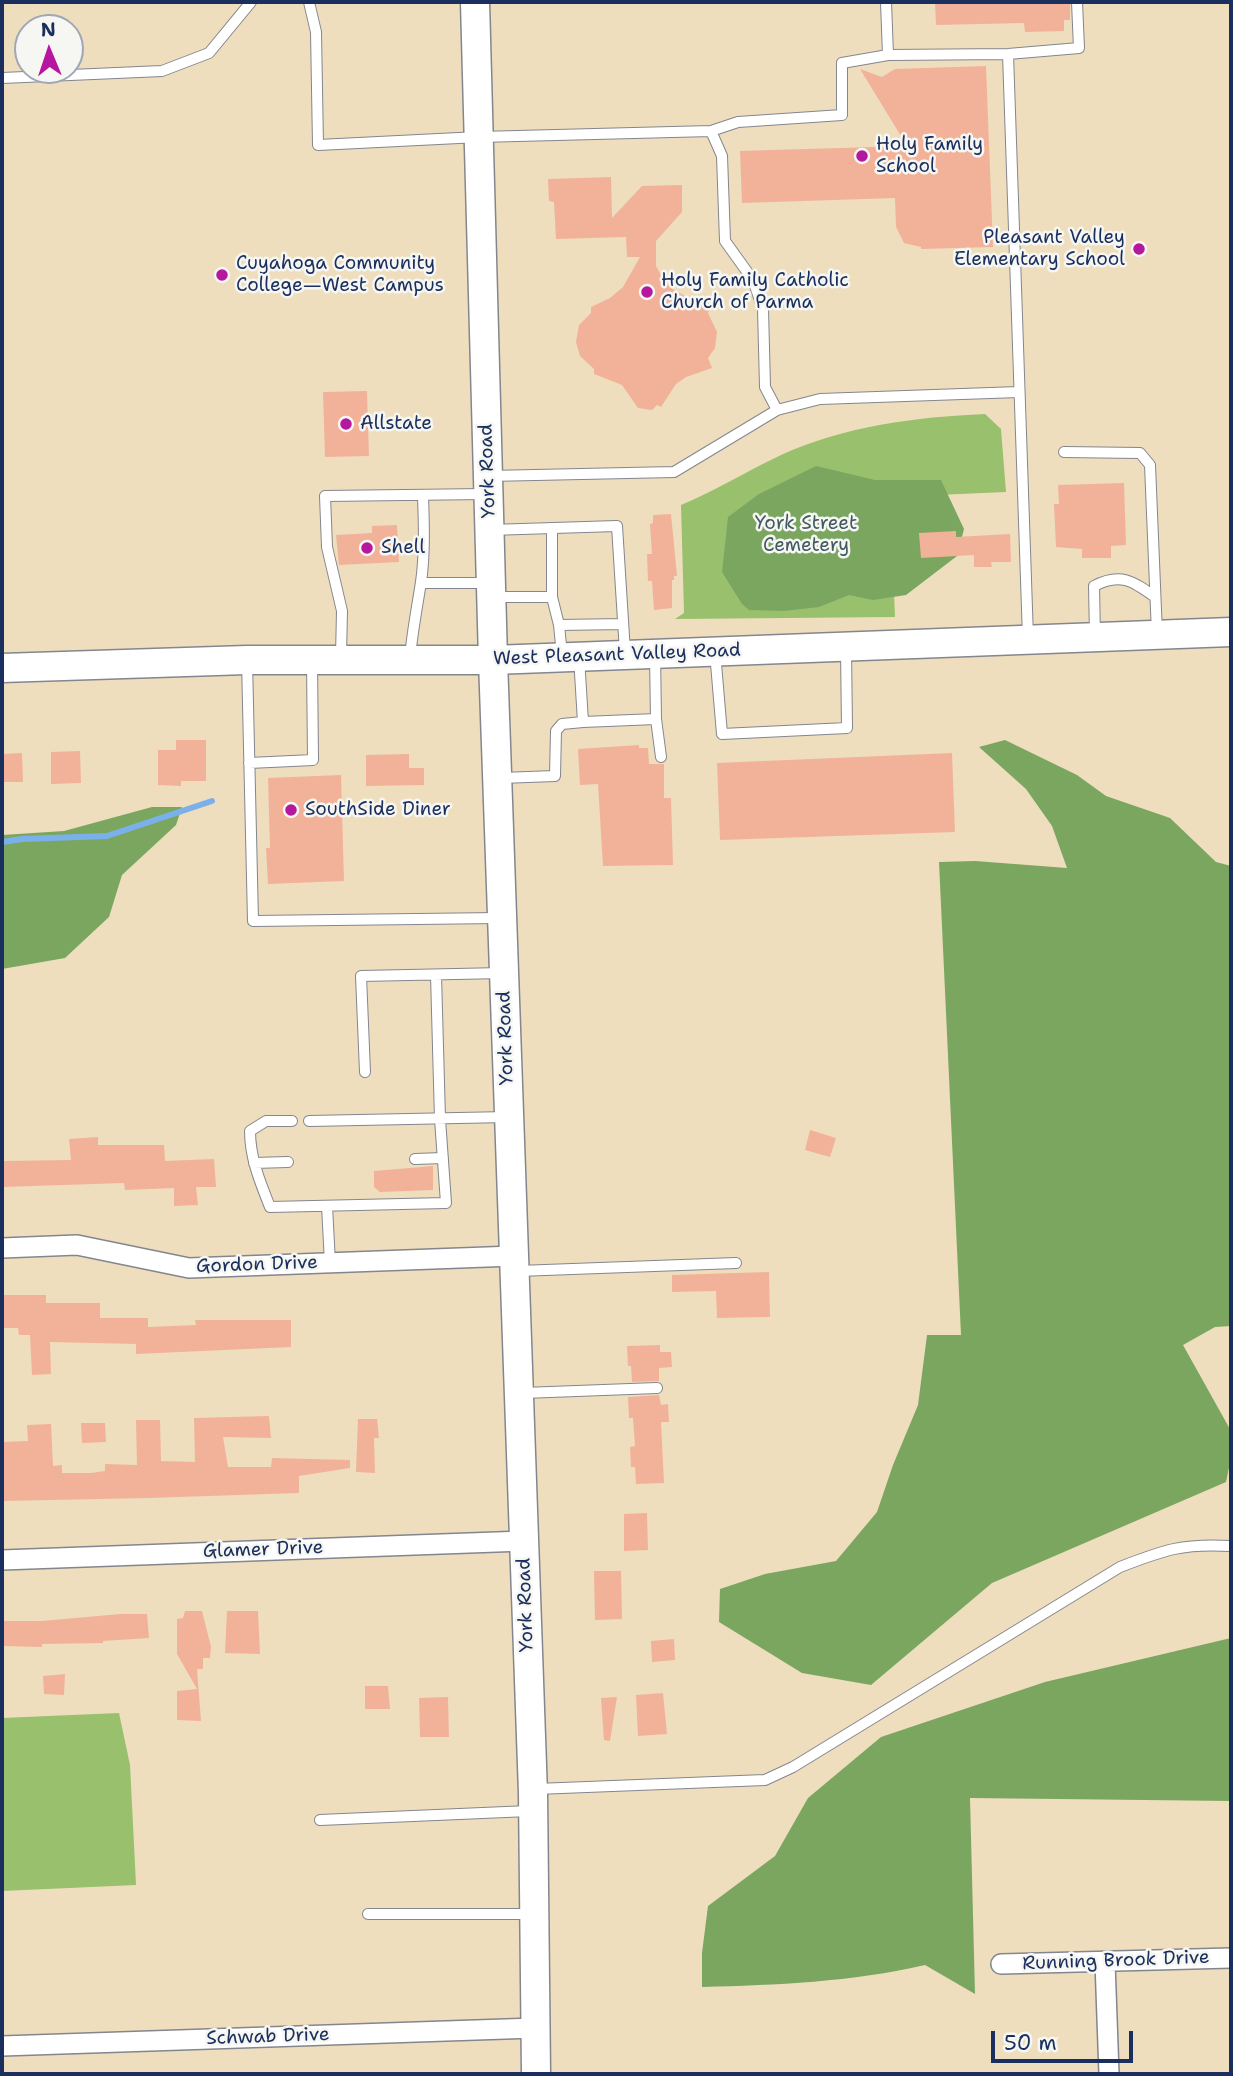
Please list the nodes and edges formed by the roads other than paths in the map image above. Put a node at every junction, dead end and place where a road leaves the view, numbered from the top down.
1 (251, 2) edge
2 (309, 2) edge
3 (475, 2) edge
4 (887, 2) edge
5 (1077, 2) edge
6 (1008, 54) junction
7 (888, 55) junction
8 (2, 78) edge
9 (711, 131) junction
10 (479, 137) junction
11 (1019, 392) junction
12 (777, 410) junction
13 (1064, 452) dead end
14 (488, 485) junction
15 (423, 495) junction
16 (552, 528) junction
17 (489, 530) junction
18 (421, 583) junction
19 (491, 590) junction
20 (552, 597) junction
21 (1155, 597) junction
22 (623, 624) junction
23 (559, 625) junction
24 (1231, 632) edge
25 (1157, 634) junction
26 (1096, 637) junction
27 (1028, 639) junction
28 (846, 646) junction
29 (715, 652) junction
30 (655, 654) junction
31 (625, 655) junction
32 (570, 657) junction
33 (410, 659) junction
34 (247, 660) junction
35 (341, 660) junction
36 (493, 660) junction
37 (312, 661) junction
38 (2, 667) edge
39 (656, 719) junction
40 (583, 722) junction
41 (662, 757) dead end
42 (250, 763) junction
43 (497, 778) junction
44 (502, 918) junction
45 (504, 973) junction
46 (436, 975) junction
47 (365, 1072) dead end
48 (509, 1117) junction
49 (440, 1119) junction
50 (292, 1121) dead end
51 (309, 1121) dead end
52 (415, 1158) dead end
53 (443, 1158) junction
54 (288, 1162) dead end
55 (254, 1163) junction
56 (327, 1206) junction
57 (2, 1248) edge
58 (330, 1263) junction
59 (736, 1263) dead end
60 (514, 1264) junction
61 (657, 1388) dead end
62 (519, 1394) junction
63 (524, 1541) junction
64 (1231, 1546) edge
65 (2, 1560) edge
66 (533, 1800) junction
67 (320, 1820) dead end
68 (368, 1914) dead end
69 (534, 1914) junction
70 (1231, 1958) edge
71 (1105, 1962) junction
72 (1001, 1964) dead end
73 (535, 2028) junction
74 (2, 2046) edge
75 (536, 2074) edge
76 (1109, 2074) edge

1 - 8 lane
2 - 10 lane
3 - 10 main road, York Road
4 - 7 lane
5 - 6 lane
6 - 7 lane
6 - 11 lane
7 - 9 lane
9 - 10 lane
9 - 12 lane
10 - 14 main road, York Road
11 - 12 lane
11 - 27 lane
12 - 14 lane
13 - 21 lane
14 - 15 lane
14 - 17 main road, York Road
15 - 18 lane
15 - 35 lane
16 - 17 lane
16 - 20 lane
16 - 22 lane
17 - 19 main road, York Road
18 - 19 lane
18 - 33 lane
19 - 20 lane
19 - 36 main road, York Road
20 - 23 lane
21 - 25 lane
21 - 26 lane
22 - 23 lane
22 - 31 lane
23 - 32 lane
24 - 25 main road, West Pleasant Valley Road
25 - 26 main road, West Pleasant Valley Road
26 - 27 main road, West Pleasant Valley Road
27 - 28 main road, West Pleasant Valley Road
28 - 29 main road, West Pleasant Valley Road
28 - 29 lane
29 - 30 main road, West Pleasant Valley Road
30 - 31 main road, West Pleasant Valley Road
30 - 39 lane
31 - 32 main road, West Pleasant Valley Road
32 - 36 main road, West Pleasant Valley Road
32 - 40 lane
33 - 35 main road, West Pleasant Valley Road
33 - 36 main road, West Pleasant Valley Road
34 - 37 main road, West Pleasant Valley Road
34 - 38 main road, West Pleasant Valley Road
34 - 42 lane
35 - 37 main road, West Pleasant Valley Road
36 - 43 main road, York Road
37 - 42 lane
39 - 40 lane
39 - 41 lane
40 - 43 lane
42 - 44 lane
43 - 44 main road, York Road
44 - 45 main road, York Road
45 - 46 lane
45 - 48 main road, York Road
46 - 47 lane
46 - 49 lane
48 - 49 lane
48 - 60 main road, York Road
49 - 51 lane
49 - 53 lane
50 - 55 lane
52 - 53 lane
53 - 56 lane
54 - 55 lane
55 - 56 lane
56 - 58 lane
57 - 58 street, Gordon Drive
58 - 60 street, Gordon Drive
59 - 60 lane
60 - 62 main road, York Road
61 - 62 lane
62 - 63 main road, York Road
63 - 65 street, Glamer Drive
63 - 66 main road, York Road
64 - 66 lane
66 - 67 lane
66 - 69 main road, York Road
68 - 69 lane
69 - 73 main road, York Road
70 - 71 street, Running Brook Drive
71 - 72 street, Running Brook Drive
71 - 76 street
73 - 74 street, Schwab Drive
73 - 75 main road, York Road

